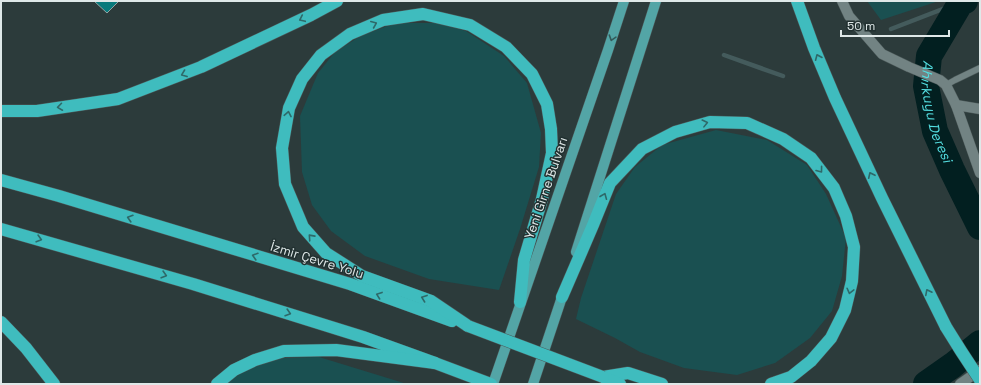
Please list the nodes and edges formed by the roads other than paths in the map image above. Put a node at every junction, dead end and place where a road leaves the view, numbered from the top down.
1 (337, 1) edge
2 (624, 1) edge
3 (656, 1) edge
4 (797, 1) edge
5 (842, 1) edge
6 (980, 68) edge
7 (943, 82) junction
8 (956, 105) junction
9 (980, 109) edge
10 (1, 111) edge
11 (980, 173) edge
12 (1, 180) edge
13 (1, 229) edge
14 (562, 297) junction
15 (520, 302) junction
16 (1, 322) edge
17 (468, 326) junction
18 (435, 364) junction
19 (980, 370) edge
20 (603, 377) junction
21 (980, 380) edge
22 (54, 384) edge
23 (217, 384) edge
24 (492, 384) edge
25 (533, 384) edge
26 (620, 384) edge
27 (662, 384) edge
28 (771, 384) edge
29 (960, 384) edge

1 -> 10 highway
2 -> 15 main road, Yeni Girne Bulvarı
3 - 14 main road
21 -> 4 highway, bridge
5 - 7 street
6 - 7 lane
7 - 8 street
8 - 9 street
8 - 11 street
17 -> 12 highway, İzmir Çevre Yolu
13 -> 18 highway
14 - 25 main road
14 -> 28 highway
17 -> 15 highway
15 - 24 main road, Yeni Girne Bulvarı
16 - 22 highway
17 - 20 highway, İzmir Çevre Yolu, bridge
18 - 23 highway
18 - 24 highway
19 - 29 street
20 - 26 highway, İzmir Çevre Yolu
20 - 27 highway

